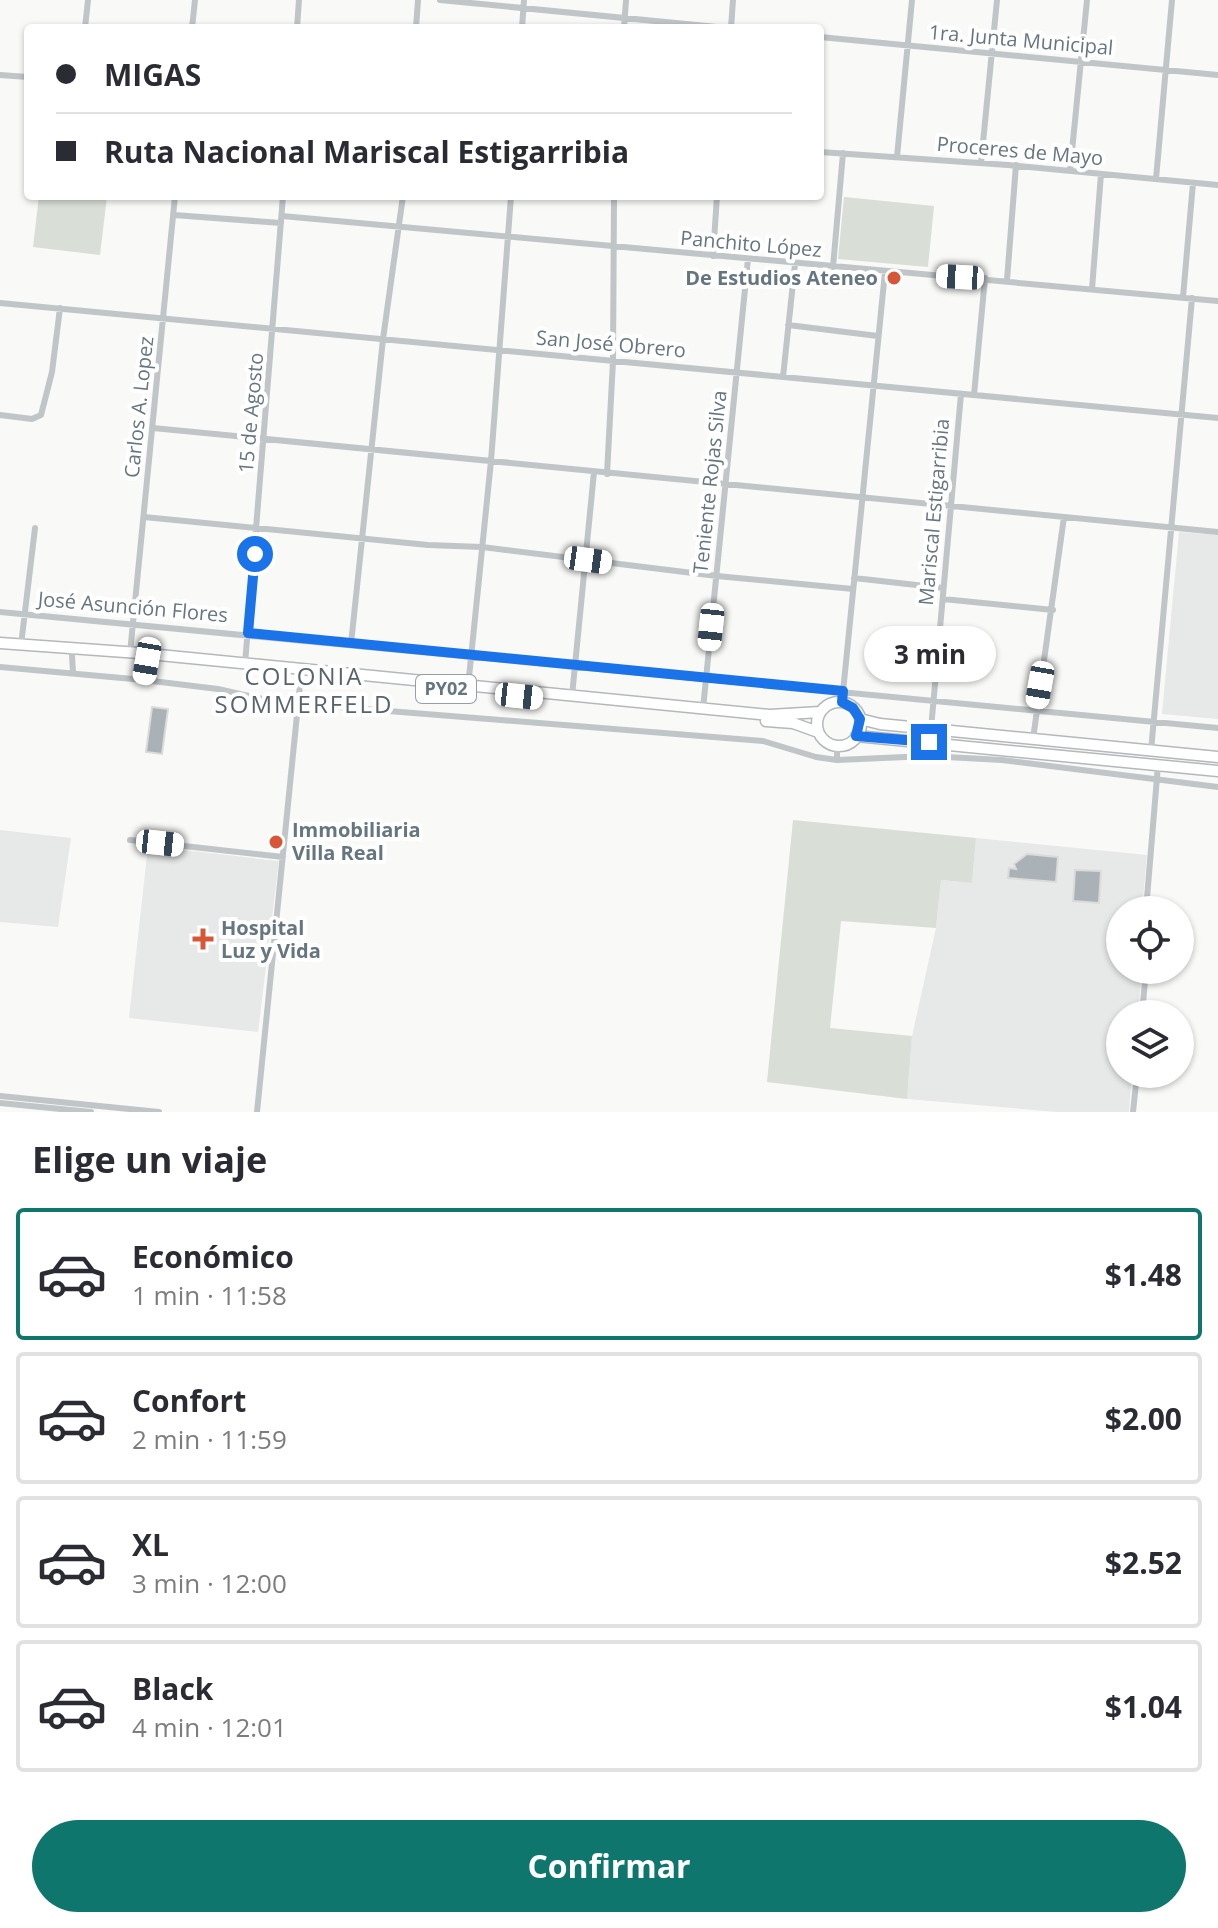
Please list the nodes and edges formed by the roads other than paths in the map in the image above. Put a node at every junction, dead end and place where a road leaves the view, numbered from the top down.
1 (88, 0) edge
2 (195, 0) edge
3 (299, 0) edge
4 (418, 0) edge
5 (440, 0) edge
6 (524, 0) edge
7 (626, 0) edge
8 (733, 0) edge
9 (912, 0) edge
10 (997, 0) edge
11 (1087, 0) edge
12 (1172, 0) edge
13 (523, 9) junction
14 (625, 18) junction
15 (85, 24) edge
16 (192, 24) edge
17 (297, 24) edge
18 (416, 24) edge
19 (522, 24) edge
20 (624, 24) edge
21 (687, 24) edge
22 (730, 24) edge
23 (824, 37) edge
24 (908, 45) junction
25 (992, 53) junction
26 (1081, 62) junction
27 (1166, 70) junction
28 (0, 75) edge
29 (1218, 75) edge
30 (24, 77) edge
31 (824, 152) edge
32 (843, 153) junction
33 (897, 157) junction
34 (981, 163) junction
35 (1016, 165) junction
36 (1070, 171) junction
37 (1101, 174) junction
38 (1156, 179) junction
39 (1193, 183) junction
40 (1218, 185) edge
41 (175, 200) edge
42 (283, 200) edge
43 (403, 200) edge
44 (511, 200) edge
45 (614, 200) edge
46 (717, 200) edge
47 (174, 215) junction
48 (281, 220) junction
49 (400, 226) junction
50 (507, 237) junction
51 (612, 246) junction
52 (713, 256) junction
53 (748, 259) junction
54 (795, 264) junction
55 (833, 267) junction
56 (885, 272) junction
57 (985, 278) junction
58 (1007, 280) junction
59 (1092, 289) junction
60 (1183, 297) junction
61 (1192, 298) junction
62 (1218, 301) edge
63 (0, 303) edge
64 (60, 308) junction
65 (164, 318) junction
66 (788, 325) junction
67 (274, 329) junction
68 (878, 336) junction
69 (383, 339) junction
70 (499, 350) junction
71 (613, 361) junction
72 (737, 372) junction
73 (783, 377) junction
74 (873, 385) junction
75 (961, 394) junction
76 (974, 395) junction
77 (0, 415) edge
78 (1181, 415) junction
79 (1218, 418) edge
80 (153, 428) junction
81 (265, 439) junction
82 (370, 450) junction
83 (491, 461) junction
84 (594, 472) junction
85 (607, 474) junction
86 (726, 482) junction
87 (863, 496) junction
88 (951, 505) junction
89 (144, 517) junction
90 (1064, 517) junction
91 (35, 528) dead end
92 (257, 528) junction
93 (1171, 528) junction
94 (1218, 532) edge
95 (361, 538) junction
96 (482, 547) junction
97 (588, 560) junction
98 (717, 576) junction
99 (854, 578) junction
100 (943, 588) junction
101 (853, 589) junction
102 (943, 599) junction
103 (1053, 610) junction
104 (0, 612) edge
105 (25, 614) junction
106 (133, 622) junction
107 (248, 633) junction
108 (0, 643) edge
109 (351, 644) junction
110 (21, 645) junction
111 (0, 649) edge
112 (130, 653) junction
113 (72, 655) junction
114 (472, 655) junction
115 (147, 661) junction
116 (245, 664) junction
117 (574, 665) junction
118 (0, 667) edge
119 (73, 673) junction
120 (301, 675) junction
121 (706, 678) junction
122 (144, 680) junction
123 (468, 687) junction
124 (572, 696) junction
125 (843, 697) junction
126 (934, 700) junction
127 (298, 702) junction
128 (703, 709) junction
129 (1036, 710) junction
130 (820, 712) junction
131 (860, 719) junction
132 (1153, 722) junction
133 (1218, 728) edge
134 (931, 729) junction
135 (818, 732) junction
136 (856, 736) junction
137 (1033, 739) junction
138 (837, 746) junction
139 (1151, 751) junction
140 (1218, 757) edge
141 (837, 760) junction
142 (1158, 765) junction
143 (1218, 771) edge
144 (1158, 777) junction
145 (1218, 787) edge
146 (130, 840) dead end
147 (283, 857) junction
148 (1147, 896) edge
149 (1136, 1088) edge
150 (0, 1096) edge
151 (0, 1103) edge
152 (57, 1105) junction
153 (91, 1112) edge
154 (159, 1112) edge
155 (257, 1112) edge
156 (1133, 1112) edge

1 - 15 street
2 - 16 street
3 - 17 street
4 - 18 street
5 - 13 street
6 - 13 street
7 - 14 street
8 - 22 street
9 - 24 street
10 - 25 street
11 - 26 street
12 - 27 street
13 - 14 street
13 - 19 street
14 - 20 street
14 - 21 street
23 - 24 street, 1ra. Junta Municipal
24 - 25 street, 1ra. Junta Municipal
24 - 33 street
25 - 26 street, 1ra. Junta Municipal
25 - 34 street
26 - 27 street, 1ra. Junta Municipal
26 - 36 street
27 - 29 street, 1ra. Junta Municipal
27 - 38 street
28 - 30 street
31 - 32 street, Proceres de Mayo
32 - 33 street, Proceres de Mayo
32 - 55 street
33 - 34 street, Proceres de Mayo
34 - 35 street, Proceres de Mayo
35 - 36 street, Proceres de Mayo
35 - 58 street
36 - 37 street, Proceres de Mayo
37 - 38 street, Proceres de Mayo
37 - 59 street
38 - 39 street, Proceres de Mayo
39 - 40 street, Proceres de Mayo
39 - 60 street
41 - 47 street, Carlos A. Lopez
42 - 48 street, 15 de Agosto
43 - 49 street
44 - 50 street
45 - 51 street
46 - 52 street
47 - 48 street, Panchito López
47 - 65 street, Carlos A. Lopez
48 - 49 street, Panchito López
48 - 67 street, 15 de Agosto
49 - 50 street, Panchito López
49 - 69 street
50 - 51 street, Panchito López
50 - 70 street
51 - 52 street, Panchito López
51 - 71 street
52 - 53 street, Panchito López
53 - 54 street, Panchito López
53 - 72 street, Teniente Rojas Silva
54 - 55 street, Panchito López
54 - 66 street
55 - 56 street, Panchito López
56 - 57 street, Panchito López
56 - 68 street
57 - 58 street, Panchito López
57 - 76 street
58 - 59 street, Panchito López
59 - 60 street, Panchito López
60 - 61 street, Panchito López
61 - 62 street, Panchito López
61 - 78 street
63 - 64 street, San José Obrero
64 - 65 street, San José Obrero
64 - 77 street
65 - 67 street, San José Obrero
65 - 80 street, Carlos A. Lopez
66 - 68 street
66 - 73 street
67 - 69 street, San José Obrero
67 - 81 street, 15 de Agosto
68 - 74 street
69 - 70 street, San José Obrero
69 - 82 street
70 - 71 street, San José Obrero
70 - 83 street
71 - 72 street, San José Obrero
71 - 85 street
72 - 73 street, San José Obrero
72 - 86 street, Teniente Rojas Silva
73 - 74 street, San José Obrero
74 - 75 street, San José Obrero
74 - 87 street
75 - 76 street, San José Obrero
75 - 88 street, Mariscal Estigarribia
76 - 78 street, San José Obrero
78 - 79 street, San José Obrero
78 - 93 street
80 - 81 street
80 - 89 street, Carlos A. Lopez
81 - 82 street
81 - 92 street, 15 de Agosto
82 - 83 street
82 - 95 street
83 - 84 street
83 - 96 street
84 - 85 street
84 - 97 street
85 - 86 street
86 - 87 street
86 - 98 street, Teniente Rojas Silva
87 - 88 street
87 - 99 street
88 - 90 street
88 - 100 street, Mariscal Estigarribia
89 - 92 street
89 - 106 street, Carlos A. Lopez
90 - 93 street
90 - 103 street
91 - 105 street
92 - 95 street
92 - 107 street, 15 de Agosto
93 - 94 street
93 - 132 street
95 - 96 street
95 - 109 street
96 - 97 street
96 - 114 street
97 - 98 street
97 - 117 street
98 - 101 street
98 - 121 street, Teniente Rojas Silva
99 - 100 street
99 - 101 street
100 - 102 street, Mariscal Estigarribia
101 - 125 street
102 - 103 street
102 - 126 street, Mariscal Estigarribia
103 - 129 street
104 - 105 street, José Asunción Flores
105 - 106 street, José Asunción Flores
105 - 110 street
106 - 107 street, José Asunción Flores
106 - 112 street, Carlos A. Lopez
107 - 109 street, José Asunción Flores
107 - 116 street, 15 de Agosto
108 - 110 highway, PY02
109 - 114 street, José Asunción Flores
110 - 112 highway, PY02
111 - 113 highway, PY02
112 - 116 highway, PY02
113 - 115 highway, PY02
113 - 119 street
114 - 117 street, José Asunción Flores
114 - 123 street
115 - 120 highway, PY02
115 - 122 street
116 - 123 highway, PY02
117 - 121 street, José Asunción Flores
117 - 124 street
118 - 119 street
119 - 122 street
120 - 127 street
120 - 135 highway, PY02
121 - 125 street, José Asunción Flores
121 - 128 street, Teniente Rojas Silva
122 - 127 street
123 - 124 highway, PY02
124 - 128 highway, PY02
125 - 126 street, José Asunción Flores
125 - 130 highway, PY02
125 - 131 highway
126 - 129 street, José Asunción Flores
126 - 134 street, Mariscal Estigarribia
127 - 141 street
127 - 147 street
128 - 130 highway, PY02
129 - 132 street, José Asunción Flores
129 - 137 street
130 - 135 highway
131 - 134 highway
131 - 136 highway
132 - 133 street, José Asunción Flores
132 - 139 street
134 - 137 highway
135 - 138 highway, PY02
136 - 138 highway
136 - 142 highway
137 - 139 highway
138 - 141 street
139 - 140 highway
141 - 144 street
142 - 143 highway
142 - 144 street
144 - 145 street
144 - 148 street
146 - 147 street
147 - 155 street
149 - 156 street
150 - 152 street
151 - 152 street
152 - 153 street
152 - 154 street

